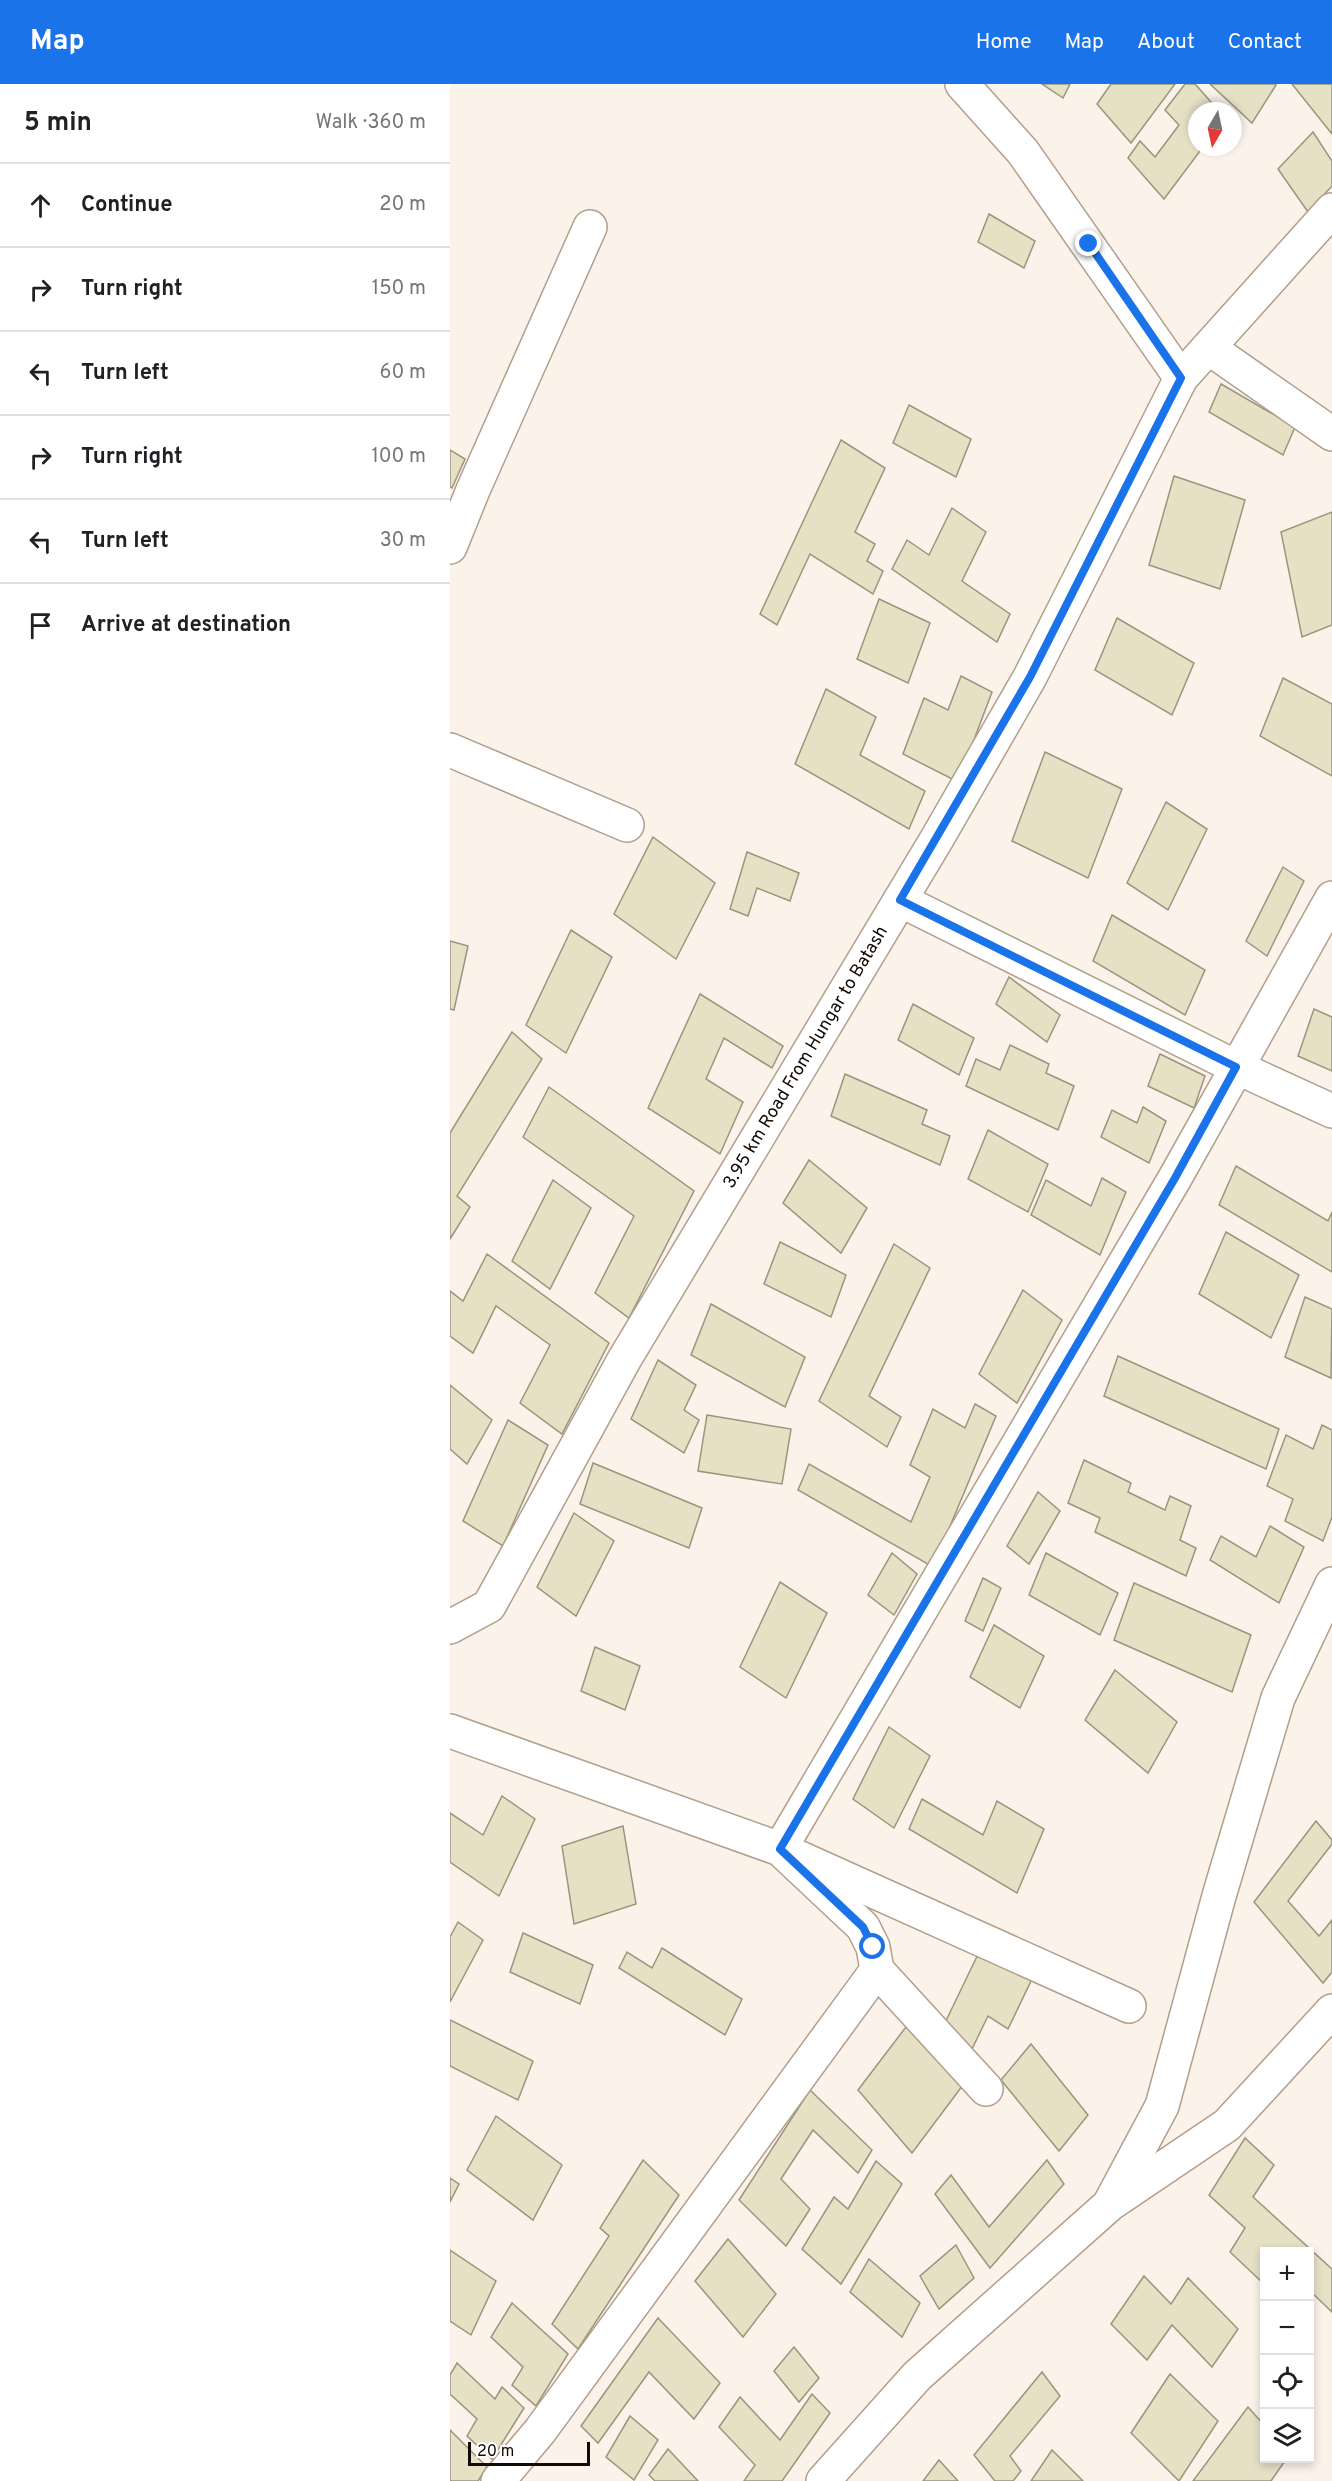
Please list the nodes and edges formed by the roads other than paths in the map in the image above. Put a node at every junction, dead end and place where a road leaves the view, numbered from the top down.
1 (968, 86) edge
2 (1332, 210) edge
3 (590, 227) dead end
4 (1209, 348) junction
5 (1181, 378) junction
6 (1332, 434) edge
7 (450, 547) edge
8 (450, 750) edge
9 (627, 825) dead end
10 (1332, 898) edge
11 (900, 900) junction
12 (1236, 1067) junction
13 (1332, 1111) edge
14 (1332, 1584) edge
15 (450, 1627) edge
16 (450, 1731) edge
17 (780, 1849) junction
18 (877, 1970) junction
19 (1129, 2006) dead end
20 (1332, 2011) edge
21 (986, 2089) dead end
22 (1109, 2205) junction
23 (498, 2481) edge
24 (823, 2481) edge

1 - 5 street
2 - 4 street, 3.95 km Road From Hungar to Batash
3 - 7 street
4 - 5 street, 3.95 km Road From Hungar to Batash
4 - 6 street
5 - 11 street, 3.95 km Road From Hungar to Batash
8 - 9 street
10 - 12 street
11 - 12 street
11 - 15 street, 3.95 km Road From Hungar to Batash
12 - 13 street
12 - 17 street
14 - 22 street
16 - 17 street
17 - 18 street
17 - 19 street
18 - 21 street
18 - 23 street
20 - 22 street
22 - 24 street

